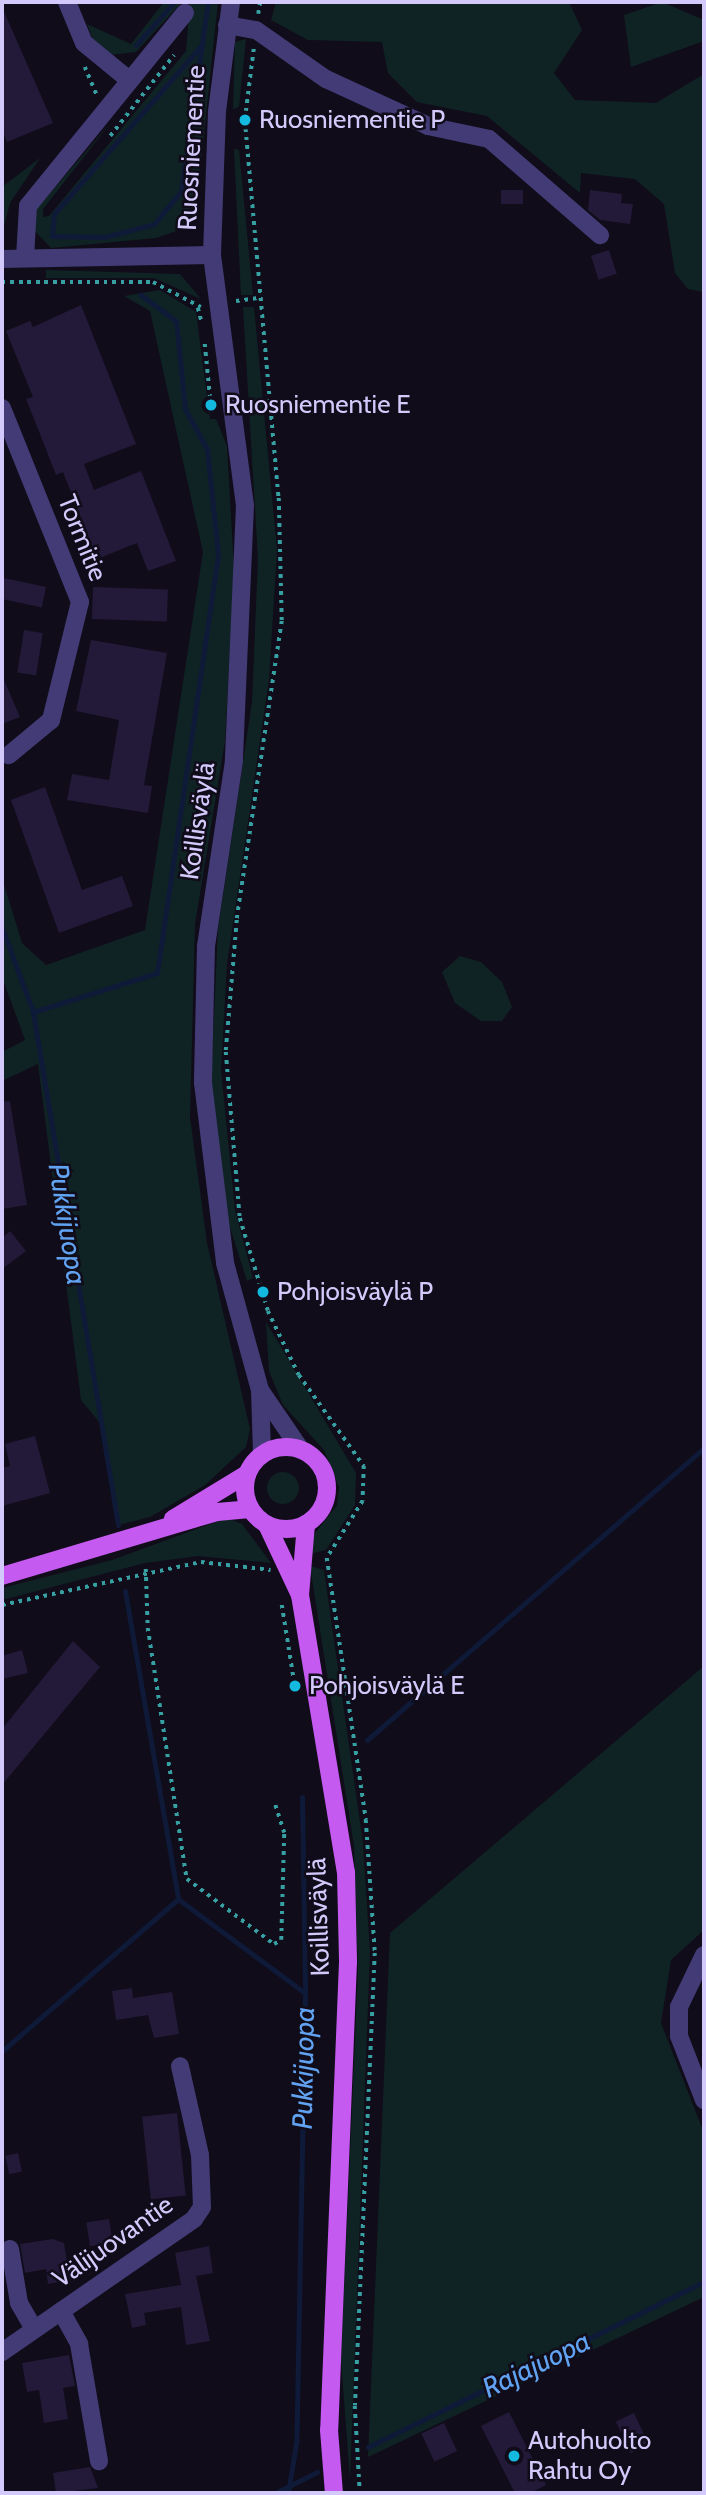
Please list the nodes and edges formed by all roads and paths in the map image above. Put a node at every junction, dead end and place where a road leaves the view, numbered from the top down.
1 (67, 2) edge
2 (231, 2) edge
3 (260, 2) edge
4 (185, 13) dead end
5 (227, 25) junction
6 (256, 30) junction
7 (85, 69) dead end
8 (129, 80) junction
9 (96, 93) dead end
10 (600, 234) dead end
11 (212, 255) junction
12 (25, 258) junction
13 (2, 259) edge
14 (2, 282) edge
15 (258, 298) junction
16 (222, 303) junction
17 (198, 308) junction
18 (211, 405) dead end
19 (2, 408) edge
20 (9, 755) dead end
21 (260, 1390) junction
22 (301, 1450) junction
23 (262, 1454) junction
24 (247, 1474) junction
25 (250, 1509) junction
26 (306, 1524) junction
27 (267, 1525) junction
28 (159, 1528) junction
29 (327, 1558) junction
30 (305, 1562) junction
31 (146, 1569) junction
32 (275, 1572) junction
33 (2, 1576) edge
34 (300, 1595) junction
35 (281, 1597) dead end
36 (2, 1605) edge
37 (295, 1686) dead end
38 (274, 1803) dead end
39 (704, 1955) edge
40 (180, 2066) dead end
41 (704, 2100) edge
42 (10, 2249) dead end
43 (61, 2311) junction
44 (34, 2329) junction
45 (2, 2352) edge
46 (100, 2461) dead end
47 (334, 2493) edge
48 (360, 2493) edge

1 - 8 street
2 - 5 street, Ruosniementie
3 - 6 path
4 - 8 street
5 - 6 street
5 - 11 street, Ruosniementie
6 - 10 street
6 - 15 path
7 - 9 path
8 - 12 street
11 - 12 street, Ruosniementie
11 - 16 street, Koillisväylä
12 - 13 street, Ruosniementie
14 - 17 path
15 - 16 path
15 - 29 path
16 - 17 path
16 - 21 street, Koillisväylä
17 - 18 path
19 - 20 street, Tormitie
21 - 22 street, Koillisväylä
21 - 23 street, Koillisväylä
22 - 23 main road
22 - 26 main road
23 - 24 main road
24 - 25 main road
24 - 28 main road
25 - 27 main road
25 - 28 main road
26 - 27 main road
26 - 30 main road, Koillisväylä
27 - 32 main road, Koillisväylä
28 - 33 main road
29 - 30 path
29 - 48 path
30 - 34 main road, Koillisväylä
31 - 32 path
31 - 36 path
31 - 38 path
32 - 34 main road, Koillisväylä
34 - 47 main road, Koillisväylä
35 - 37 path
39 - 41 street
40 - 43 street, Välijuovantie
42 - 44 street
43 - 44 street, Välijuovantie
43 - 46 street
44 - 45 street, Välijuovantie

